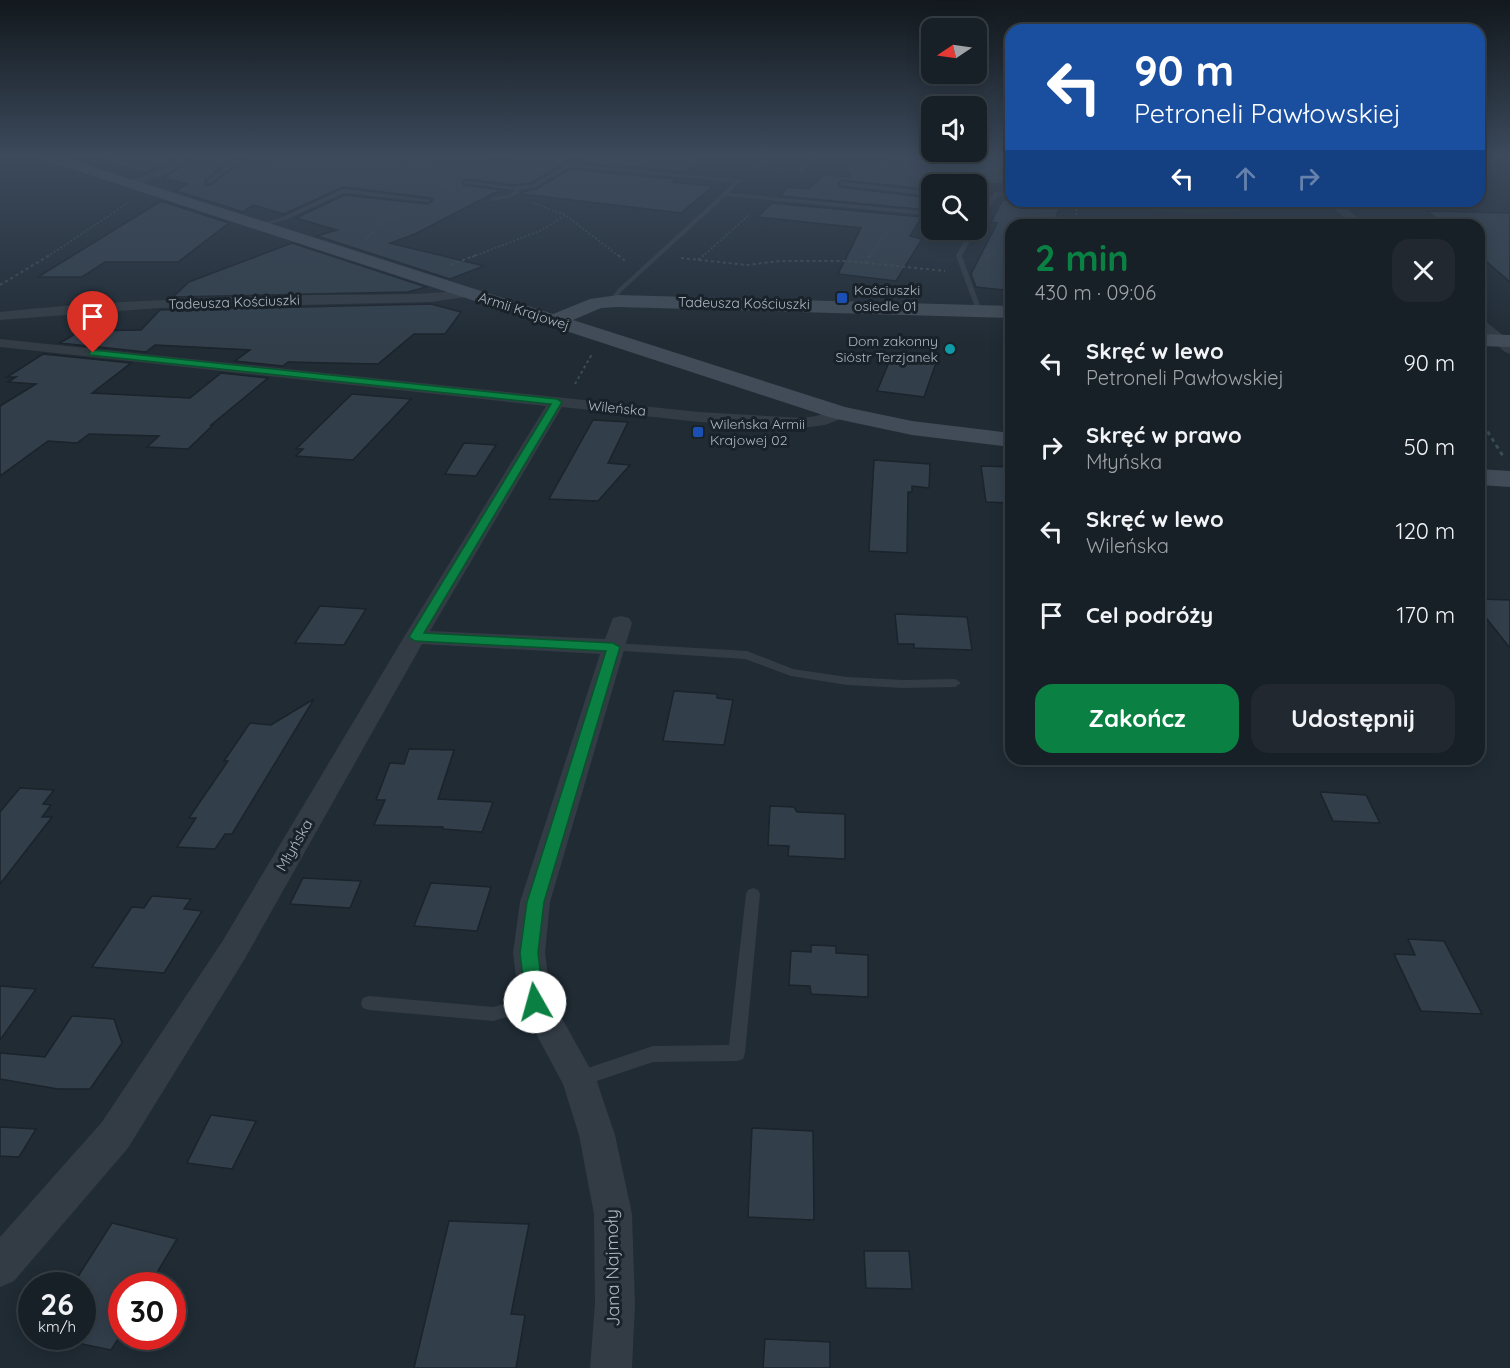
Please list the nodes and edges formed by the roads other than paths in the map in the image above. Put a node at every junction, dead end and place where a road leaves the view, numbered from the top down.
1 (241, 219) edge
2 (282, 219) edge
3 (698, 219) edge
4 (260, 225) junction
5 (968, 240) edge
6 (468, 293) junction
7 (618, 301) junction
8 (980, 310) junction
9 (1005, 312) edge
10 (0, 316) edge
11 (553, 321) junction
12 (1485, 329) edge
13 (0, 343) edge
14 (1500, 343) edge
15 (557, 402) junction
16 (840, 413) junction
17 (1005, 439) edge
18 (1508, 470) edge
19 (1485, 476) edge
20 (617, 635) junction
21 (415, 637) junction
22 (955, 683) dead end
23 (753, 894) dead end
24 (535, 1002) junction
25 (369, 1003) dead end
26 (579, 1079) junction
27 (0, 1267) edge
28 (611, 1368) edge

1 - 4 main road, Armii Krajowej
2 - 4 lane
3 - 7 lane
4 - 6 main road, Armii Krajowej
5 - 8 lane
6 - 10 street, Tadeusza Kościuszki
6 - 11 main road, Armii Krajowej
7 - 8 main road, Tadeusza Kościuszki
7 - 11 main road, Tadeusza Kościuszki
8 - 9 main road, Tadeusza Kościuszki
11 - 16 main road, Armii Krajowej
12 - 14 street
13 - 15 street, Wileńska
15 - 16 street, Wileńska
15 - 21 street, Młyńska
16 - 17 main road, Armii Krajowej
18 - 19 main road
20 - 21 street
20 - 22 lane
20 - 24 street, Jana Najmoły
21 - 27 street, Młyńska
23 - 26 lane
24 - 25 lane
24 - 26 street, Jana Najmoły
26 - 28 street, Jana Najmoły

